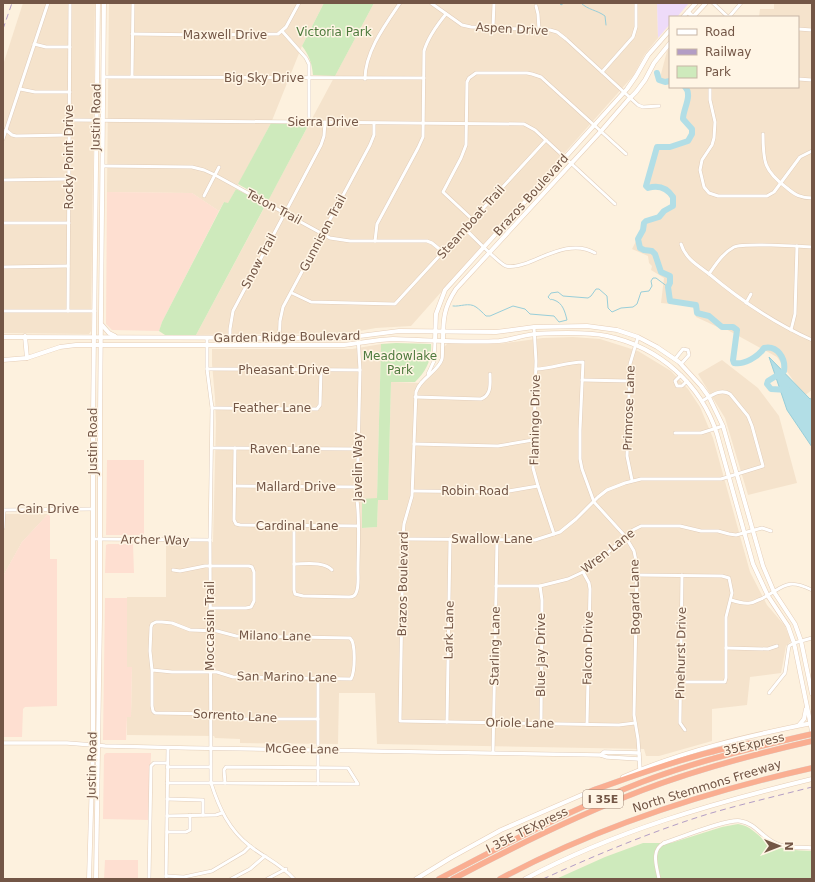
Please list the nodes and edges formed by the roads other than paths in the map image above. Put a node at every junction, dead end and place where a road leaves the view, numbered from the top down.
1 (48, 3) edge
2 (70, 3) edge
3 (98, 3) edge
4 (104, 3) edge
5 (133, 3) edge
6 (299, 3) edge
7 (400, 3) edge
8 (431, 3) edge
9 (494, 3) edge
10 (636, 3) edge
11 (696, 3) edge
12 (706, 3) edge
13 (713, 3) edge
14 (741, 3) edge
15 (536, 6) dead end
16 (688, 12) junction
17 (446, 14) junction
18 (684, 16) edge
19 (692, 16) edge
20 (694, 16) edge
21 (727, 16) edge
22 (729, 16) edge
23 (493, 28) junction
24 (799, 29) edge
25 (539, 30) junction
26 (812, 30) edge
27 (282, 31) junction
28 (669, 31) edge
29 (132, 34) junction
30 (34, 44) junction
31 (669, 44) edge
32 (70, 47) junction
33 (602, 72) junction
34 (132, 76) junction
35 (104, 77) junction
36 (310, 78) junction
37 (424, 78) junction
38 (366, 79) junction
39 (799, 79) edge
40 (812, 80) edge
41 (710, 88) edge
42 (20, 89) junction
43 (70, 92) junction
44 (624, 92) junction
45 (630, 97) junction
46 (659, 106) dead end
47 (70, 120) junction
48 (96, 120) junction
49 (103, 120) junction
50 (309, 122) junction
51 (325, 122) junction
52 (374, 123) junction
53 (424, 123) junction
54 (467, 123) junction
55 (594, 125) junction
56 (6, 130) junction
57 (601, 131) junction
58 (763, 134) dead end
59 (69, 135) junction
60 (3, 139) edge
61 (546, 140) junction
62 (812, 151) edge
63 (626, 154) dead end
64 (564, 157) junction
65 (571, 163) junction
66 (103, 166) junction
67 (219, 167) dead end
68 (215, 175) junction
69 (69, 179) junction
70 (3, 180) edge
71 (780, 183) junction
72 (536, 189) junction
73 (542, 195) junction
74 (204, 196) dead end
75 (812, 198) edge
76 (616, 204) dead end
77 (285, 213) junction
78 (103, 218) junction
79 (96, 219) junction
80 (473, 220) junction
81 (3, 223) edge
82 (69, 223) junction
83 (465, 229) junction
84 (323, 234) junction
85 (375, 240) junction
86 (681, 244) dead end
87 (797, 246) junction
88 (484, 247) junction
89 (812, 247) edge
90 (444, 252) junction
91 (490, 252) junction
92 (595, 253) dead end
93 (68, 266) junction
94 (3, 267) edge
95 (709, 274) junction
96 (292, 293) junction
97 (751, 294) dead end
98 (746, 303) junction
99 (3, 311) edge
100 (68, 311) junction
101 (95, 311) junction
102 (102, 324) junction
103 (534, 327) junction
104 (791, 330) junction
105 (435, 332) junction
106 (443, 332) junction
107 (534, 334) junction
108 (3, 336) edge
109 (25, 336) junction
110 (94, 337) junction
111 (102, 337) junction
112 (358, 337) junction
113 (638, 337) junction
114 (121, 338) junction
115 (173, 338) junction
116 (207, 338) junction
117 (230, 338) junction
118 (279, 338) junction
119 (435, 340) junction
120 (443, 340) junction
121 (812, 340) edge
122 (358, 344) junction
123 (95, 345) junction
124 (102, 345) junction
125 (175, 345) junction
126 (207, 345) junction
127 (636, 345) junction
128 (279, 346) junction
129 (28, 358) junction
130 (675, 359) junction
131 (3, 360) edge
132 (681, 364) junction
133 (536, 368) junction
134 (207, 369) junction
135 (321, 370) junction
136 (360, 370) junction
137 (490, 374) dead end
138 (427, 375) junction
139 (681, 375) junction
140 (582, 380) junction
141 (629, 381) junction
142 (687, 381) junction
143 (415, 397) junction
144 (709, 397) junction
145 (702, 401) junction
146 (212, 408) junction
147 (100, 417) junction
148 (93, 418) junction
149 (723, 426) junction
150 (715, 429) junction
151 (675, 433) dead end
152 (533, 440) junction
153 (414, 444) junction
154 (212, 448) junction
155 (235, 448) junction
156 (358, 449) junction
157 (737, 475) junction
158 (729, 477) junction
159 (93, 480) junction
160 (100, 480) junction
161 (632, 480) junction
162 (235, 486) junction
163 (538, 486) junction
164 (358, 487) junction
165 (413, 491) junction
166 (594, 502) junction
167 (93, 509) junction
168 (4, 510) edge
169 (294, 526) junction
170 (358, 526) junction
171 (3, 528) edge
172 (752, 530) junction
173 (771, 531) dead end
174 (745, 532) junction
175 (554, 534) junction
176 (625, 536) junction
177 (94, 539) junction
178 (100, 539) junction
179 (403, 539) junction
180 (450, 539) junction
181 (210, 540) junction
182 (497, 540) junction
183 (294, 564) junction
184 (210, 566) junction
185 (173, 570) dead end
186 (332, 570) dead end
187 (583, 572) junction
188 (637, 575) junction
189 (682, 575) junction
190 (496, 586) junction
191 (540, 586) junction
192 (812, 590) edge
193 (774, 592) junction
194 (768, 596) junction
195 (731, 600) junction
196 (210, 608) junction
197 (210, 631) junction
198 (812, 638) edge
199 (801, 641) junction
200 (794, 643) junction
201 (777, 646) dead end
202 (92, 648) junction
203 (100, 648) junction
204 (726, 648) junction
205 (152, 670) junction
206 (210, 672) junction
207 (318, 678) junction
208 (351, 679) joint
209 (681, 682) junction
210 (769, 693) dead end
211 (812, 694) edge
212 (806, 705) junction
213 (210, 714) junction
214 (318, 719) junction
215 (405, 721) joint
216 (447, 722) junction
217 (494, 723) junction
218 (635, 723) junction
219 (541, 724) junction
220 (587, 724) junction
221 (799, 725) junction
222 (811, 728) edge
223 (685, 730) dead end
224 (812, 741) edge
225 (3, 743) edge
226 (776, 743) junction
227 (93, 745) junction
228 (99, 745) junction
229 (168, 748) junction
230 (210, 748) junction
231 (318, 749) junction
232 (493, 753) junction
233 (639, 754) junction
234 (601, 755) junction
235 (639, 759) junction
236 (167, 765) junction
237 (210, 768) junction
238 (318, 768) junction
239 (812, 768) edge
240 (640, 770) junction
241 (702, 770) joint
242 (812, 779) edge
243 (167, 783) junction
244 (211, 783) junction
245 (225, 783) junction
246 (318, 784) junction
247 (591, 791) junction
248 (167, 799) junction
249 (222, 813) junction
250 (190, 815) junction
251 (203, 815) junction
252 (167, 816) junction
253 (167, 832) junction
254 (664, 843) joint
255 (250, 846) junction
256 (812, 848) edge
257 (265, 856) junction
258 (286, 869) junction
259 (166, 878) edge
260 (89, 879) edge
261 (96, 879) edge
262 (149, 879) edge
263 (231, 879) edge
264 (267, 879) edge
265 (294, 879) edge
266 (416, 879) edge
267 (439, 879) edge
268 (453, 879) edge
269 (500, 879) edge
270 (525, 879) edge
271 (659, 879) edge

1 - 30 street
2 - 32 street, Rocky Point Drive
3 - 48 main road, Justin Road
4 - 35 main road, Justin Road
5 - 29 street
6 - 27 street, Maxwell Drive
7 - 38 street
8 - 17 street, Aspen Drive
9 - 23 street
10 - 33 street
11 - 16 main road
12 - 20 main road
13 - 21 street
14 - 22 street
15 - 25 street
16 - 18 main road
16 - 19 main road
17 - 23 street, Aspen Drive
17 - 37 street
23 - 25 street, Aspen Drive
24 - 26 street
25 - 33 street, Aspen Drive
27 - 29 street, Maxwell Drive
27 - 36 street
28 - 44 main road, Brazos Boulevard
29 - 34 street
30 - 32 street
30 - 42 street
31 - 45 main road, Brazos Boulevard
32 - 43 street, Rocky Point Drive
33 - 44 street, Aspen Drive
34 - 35 street, Big Sky Drive
34 - 36 street, Big Sky Drive
35 - 49 main road, Justin Road
36 - 38 street, Big Sky Drive
36 - 50 street
37 - 38 street, Big Sky Drive
37 - 53 street
39 - 40 street
41 - 71 street
42 - 43 street
42 - 56 street
43 - 47 street, Rocky Point Drive
44 - 45 street, Aspen Drive
44 - 55 main road, Brazos Boulevard
45 - 46 street, Aspen Drive
45 - 57 main road, Brazos Boulevard
47 - 48 street, Sierra Drive
47 - 59 street, Rocky Point Drive
48 - 49 street, Sierra Drive
48 - 79 main road, Justin Road
49 - 50 street, Sierra Drive
49 - 66 main road, Justin Road
50 - 51 street, Sierra Drive
51 - 52 street, Sierra Drive
51 - 77 street, Snow Trail
52 - 53 street, Sierra Drive
52 - 84 street, Gunnison Trail
53 - 54 street, Sierra Drive
53 - 85 street
54 - 55 street
54 - 61 street, Sierra Drive
54 - 80 street
55 - 57 street
55 - 64 main road, Brazos Boulevard
56 - 59 street
56 - 60 street
57 - 63 street
57 - 65 main road, Brazos Boulevard
58 - 71 street
59 - 69 street, Rocky Point Drive
61 - 64 street, Sierra Drive
61 - 80 street, Steamboat Trail
62 - 71 street
64 - 65 street, Sierra Drive
64 - 72 main road, Brazos Boulevard
65 - 73 main road, Brazos Boulevard
65 - 76 street, Sierra Drive
66 - 68 street, Teton Trail
66 - 78 main road, Justin Road
67 - 68 street
68 - 74 street
68 - 77 street, Teton Trail
69 - 70 street
69 - 82 street, Rocky Point Drive
71 - 75 street
72 - 73 main road
72 - 88 main road, Brazos Boulevard
73 - 91 main road, Brazos Boulevard
77 - 84 street, Teton Trail
77 - 117 street, Snow Trail
78 - 79 main road
78 - 102 main road, Justin Road
79 - 101 main road, Justin Road
80 - 83 street, Steamboat Trail
81 - 82 street
82 - 93 street, Rocky Point Drive
83 - 88 street
83 - 90 street, Steamboat Trail
84 - 85 street, Teton Trail
84 - 96 street, Gunnison Trail
85 - 90 street, Teton Trail
86 - 95 street
87 - 89 street
87 - 95 street
87 - 104 street
88 - 91 street
88 - 105 main road, Brazos Boulevard
90 - 96 street, Steamboat Trail
91 - 92 street
91 - 106 main road, Brazos Boulevard
93 - 94 street
93 - 100 street, Rocky Point Drive
95 - 98 street
96 - 118 street, Gunnison Trail
97 - 98 street
98 - 104 street
99 - 100 street
100 - 101 street
101 - 110 main road, Justin Road
102 - 111 main road, Justin Road
102 - 114 main road
103 - 106 main road, Garden Ridge Boulevard
103 - 107 street, Flamingo Drive
103 - 113 main road, Garden Ridge Boulevard
104 - 121 street
105 - 106 main road, Garden Ridge Boulevard
105 - 112 main road, Garden Ridge Boulevard
105 - 119 main road, Brazos Boulevard
106 - 120 main road, Brazos Boulevard
107 - 120 main road
107 - 127 main road
107 - 133 street, Flamingo Drive
108 - 109 main road, Garden Ridge Boulevard
109 - 110 main road, Garden Ridge Boulevard
109 - 129 main road
110 - 111 main road, Garden Ridge Boulevard
110 - 123 main road, Justin Road
111 - 114 main road, Garden Ridge Boulevard
111 - 124 main road, Justin Road
112 - 118 main road, Garden Ridge Boulevard
112 - 122 street, Javelin Way
113 - 127 street, Primrose Lane
113 - 130 main road, Garden Ridge Boulevard
114 - 115 main road, Garden Ridge Boulevard
115 - 116 main road, Garden Ridge Boulevard
115 - 125 main road
116 - 117 main road, Garden Ridge Boulevard
116 - 126 street, Moccassin Trail
117 - 118 main road, Garden Ridge Boulevard
118 - 128 street, Gunnison Trail
119 - 120 main road
119 - 122 main road
119 - 138 street, Brazos Boulevard
120 - 138 street, Brazos Boulevard
122 - 128 main road
122 - 136 street, Javelin Way
123 - 124 main road
123 - 129 main road
123 - 148 main road, Justin Road
124 - 125 main road
124 - 147 main road, Justin Road
125 - 126 main road
126 - 128 main road
126 - 134 street, Moccassin Trail
127 - 139 main road
127 - 141 street, Primrose Lane
129 - 131 main road
130 - 132 main road, Garden Ridge Boulevard
130 - 132 street
132 - 144 main road, Garden Ridge Boulevard
133 - 140 street, Bogard Lane
133 - 152 street, Flamingo Drive
134 - 135 street, Pheasant Drive
134 - 146 street, Moccassin Trail
135 - 136 street, Pheasant Drive
135 - 146 street, Feather Lane
136 - 156 street, Javelin Way
137 - 143 street
138 - 143 street, Brazos Boulevard
139 - 142 main road
139 - 142 street
140 - 141 street
140 - 166 street, Bogard Lane
141 - 161 street, Primrose Lane
142 - 145 main road
143 - 153 street, Brazos Boulevard
144 - 145 street
144 - 149 main road, Garden Ridge Boulevard
144 - 157 street, Swallow Lane
145 - 150 main road
146 - 154 street, Moccassin Trail
147 - 148 main road
147 - 160 main road, Justin Road
148 - 159 main road, Justin Road
149 - 150 street
149 - 157 main road, Garden Ridge Boulevard
150 - 151 street
150 - 158 main road
152 - 153 street
152 - 163 street, Flamingo Drive
153 - 165 street, Brazos Boulevard
154 - 155 street, Raven Lane
154 - 181 street, Moccassin Trail
155 - 156 street, Raven Lane
155 - 162 street
156 - 164 street, Javelin Way
157 - 158 street, Swallow Lane
157 - 172 main road, Garden Ridge Boulevard
158 - 161 street, Swallow Lane
158 - 174 main road
159 - 160 main road
159 - 167 main road, Justin Road
160 - 178 main road, Justin Road
161 - 166 street, Swallow Lane
162 - 164 street, Mallard Drive
162 - 169 street, Cardinal Lane
163 - 165 street, Robin Road
163 - 175 street, Flamingo Drive
164 - 170 street, Javelin Way
165 - 179 street, Brazos Boulevard
166 - 175 street, Swallow Lane
166 - 176 street, Bogard Lane
167 - 168 street, Cain Drive
167 - 177 main road, Justin Road
168 - 171 street
169 - 170 street, Cardinal Lane
169 - 183 street
170 - 183 street, Javelin Way
172 - 173 street, Wren Lane
172 - 174 street, Wren Lane
172 - 193 main road, Garden Ridge Boulevard
174 - 176 street, Wren Lane
174 - 194 main road
175 - 182 street, Swallow Lane
176 - 187 street, Wren Lane
176 - 188 street, Bogard Lane
177 - 178 street, Archer Way
177 - 202 main road, Justin Road
178 - 181 street, Archer Way
178 - 203 main road, Justin Road
179 - 180 street, Swallow Lane
179 - 215 street, Brazos Boulevard
180 - 182 street, Swallow Lane
180 - 216 street, Lark Lane
181 - 184 street, Moccassin Trail
182 - 190 street, Starling Lane
183 - 186 street
184 - 185 street
184 - 196 street, Moccassin Trail
184 - 196 street
187 - 191 street, Wren Lane
187 - 220 street, Falcon Drive
188 - 189 street
188 - 218 street, Bogard Lane
189 - 195 street
189 - 209 street, Pinehurst Drive
190 - 191 street, Wren Lane
190 - 217 street, Starling Lane
191 - 219 street, Blue Jay Drive
192 - 193 street
193 - 194 street
193 - 199 main road, Garden Ridge Boulevard
194 - 195 street
194 - 200 main road
195 - 204 street
196 - 197 street, Moccassin Trail
197 - 205 street, Milano Lane
197 - 206 street, Moccassin Trail
197 - 208 street, Milano Lane
198 - 199 street
199 - 200 street
199 - 211 main road, Garden Ridge Boulevard
200 - 210 street
200 - 212 main road
201 - 204 street
202 - 203 main road
202 - 227 main road, Justin Road
203 - 228 main road, Justin Road
204 - 209 street
205 - 206 street, San Marino Lane
205 - 213 street, Sorrento Lane
206 - 207 street, San Marino Lane
206 - 213 street, Moccassin Trail
207 - 208 street, San Marino Lane
207 - 214 street
209 - 223 street, Pinehurst Drive
212 - 221 main road
212 - 222 main road
213 - 214 street, Sorrento Lane
213 - 230 street, Moccassin Trail
214 - 231 street
215 - 216 street, Oriole Lane
216 - 217 street, Oriole Lane
217 - 219 street, Oriole Lane
217 - 232 street, Starling Lane
218 - 220 street, Oriole Lane
218 - 233 street, Bogard Lane
219 - 220 street, Oriole Lane
221 - 222 main road
221 - 240 main road
222 - 226 highway, North Stemmons Freeway / I 35E
224 - 241 highway, 35Express
225 - 227 street, McGee Lane
226 - 247 highway
226 - 267 highway, North Stemmons Freeway / I 35E
227 - 228 street, McGee Lane
227 - 260 main road, Justin Road
228 - 229 street, McGee Lane
228 - 261 main road, Justin Road
229 - 230 street, McGee Lane
229 - 236 street
230 - 231 street, McGee Lane
230 - 237 street, Moccassin Trail
231 - 232 street, McGee Lane
231 - 238 street
232 - 234 street, McGee Lane
233 - 234 street, McGee Lane
233 - 235 street
234 - 235 street, McGee Lane
235 - 240 street
236 - 237 street
236 - 243 street
236 - 262 street
237 - 244 street, Moccassin Trail
238 - 245 street
238 - 246 street
238 - 246 street
239 - 269 highway, North Stemmons Freeway / I 35E
240 - 247 main road
241 - 268 highway, I 35E TEXpress
242 - 270 main road, North Stemmons Freeway
243 - 244 street
243 - 248 street
244 - 245 street
244 - 249 street, Moccassin Trail
245 - 246 street
247 - 266 main road
248 - 251 street
248 - 252 street
249 - 251 street
249 - 255 street, Moccassin Trail
250 - 251 street
250 - 252 street
250 - 253 street
252 - 253 street
253 - 259 street
254 - 256 street
254 - 271 street
255 - 257 street, Moccassin Trail
255 - 259 street
257 - 258 street, Moccassin Trail
257 - 263 street
258 - 264 street
258 - 265 street, Moccassin Trail

